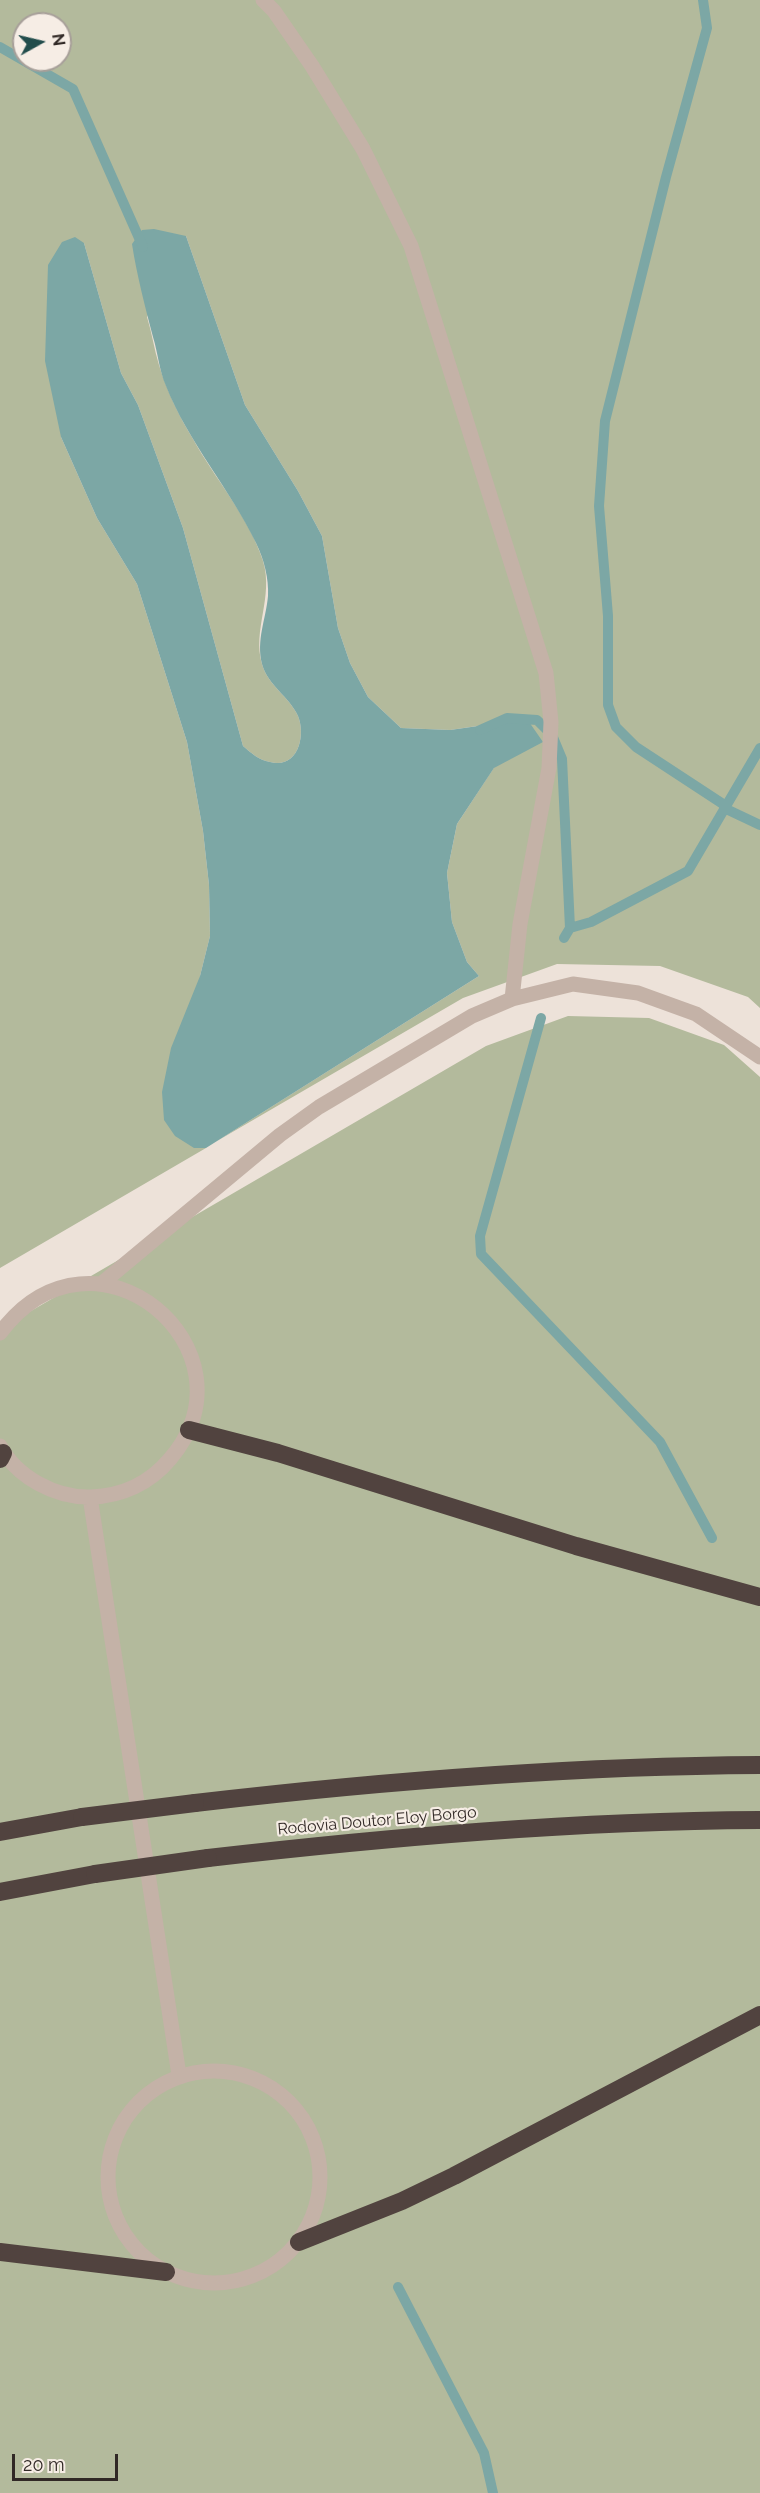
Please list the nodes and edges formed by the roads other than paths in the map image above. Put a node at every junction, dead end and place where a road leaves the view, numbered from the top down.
1 (263, 0) edge
2 (512, 999) junction
3 (760, 1057) edge
4 (101, 1284) junction
5 (0, 1333) edge
6 (189, 1430) junction
7 (1, 1452) edge
8 (90, 1497) junction
9 (760, 1597) edge
10 (760, 1765) edge
11 (760, 1820) edge
12 (0, 1832) edge
13 (0, 1892) edge
14 (760, 2015) edge
15 (179, 2075) junction
16 (299, 2242) junction
17 (0, 2252) edge
18 (166, 2272) junction

1 - 2 street
2 - 3 street
2 - 4 street
4 - 5 street
4 - 6 street
6 - 8 street
6 - 9 highway
7 - 8 street
8 - 15 street
10 - 12 highway, bridge
11 - 13 highway, Rodovia Doutor Eloy Borgo, bridge
14 - 16 highway
15 - 16 street
15 - 18 street
16 - 18 street
17 - 18 highway

